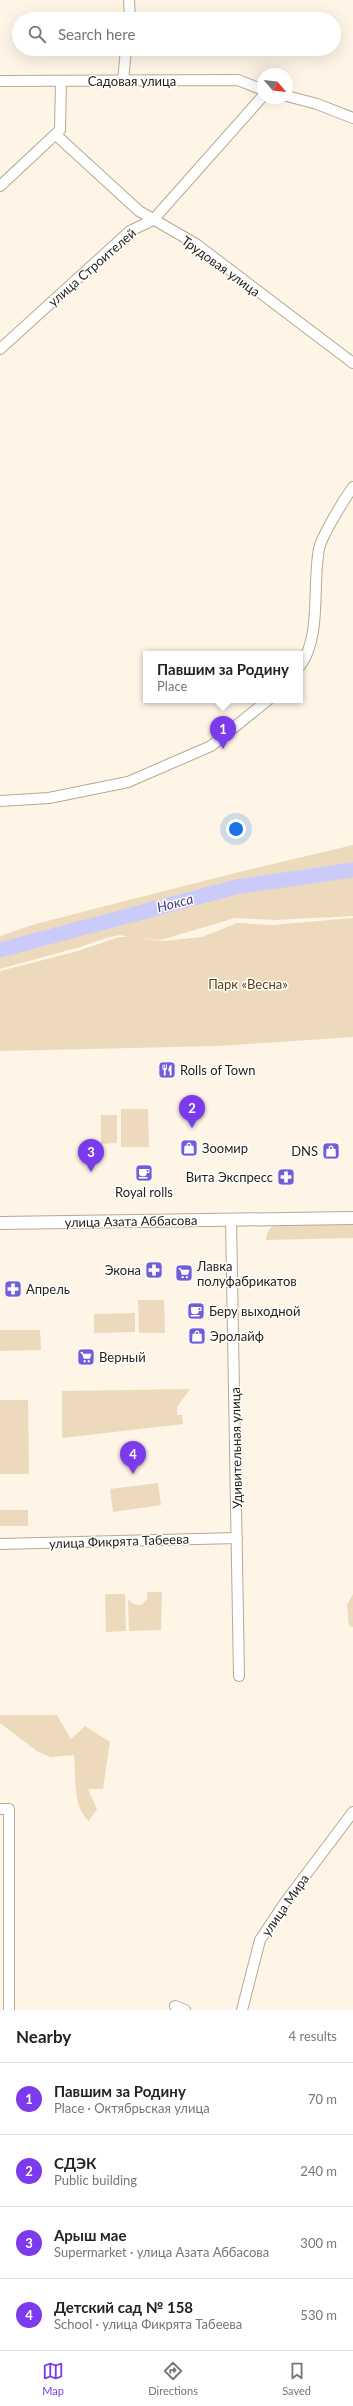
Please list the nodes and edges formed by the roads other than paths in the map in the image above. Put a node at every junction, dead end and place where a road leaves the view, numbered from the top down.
1 (129, 0) edge
2 (130, 12) edge
3 (125, 56) edge
4 (0, 81) edge
5 (61, 81) junction
6 (123, 81) junction
7 (257, 88) edge
8 (293, 98) edge
9 (257, 103) edge
10 (353, 118) edge
11 (56, 134) junction
12 (0, 186) edge
13 (153, 220) junction
14 (0, 349) edge
15 (353, 363) edge
16 (353, 487) edge
17 (303, 662) edge
18 (264, 703) edge
19 (0, 801) edge
20 (353, 1218) edge
21 (231, 1220) junction
22 (0, 1223) edge
23 (237, 1538) junction
24 (0, 1544) edge
25 (239, 1676) dead end
26 (0, 1809) edge
27 (353, 1812) edge
28 (9, 2010) edge
29 (242, 2010) edge

1 - 2 street
3 - 6 street
4 - 5 street, Садовая улица
5 - 6 street, Садовая улица
5 - 11 street
6 - 7 street, Садовая улица
8 - 10 street
9 - 13 street, улица Строителей
11 - 12 street
11 - 13 street, Трудовая улица
13 - 14 street, улица Строителей
13 - 15 street, Трудовая улица
16 - 17 street
18 - 19 street
20 - 21 street, улица Азата Аббасова
21 - 22 street, улица Азата Аббасова
21 - 23 street, Удивительная улица
23 - 24 street, улица Фикрята Табеева
23 - 25 street, Удивительная улица
26 - 28 street
27 - 29 street, улица Мира

